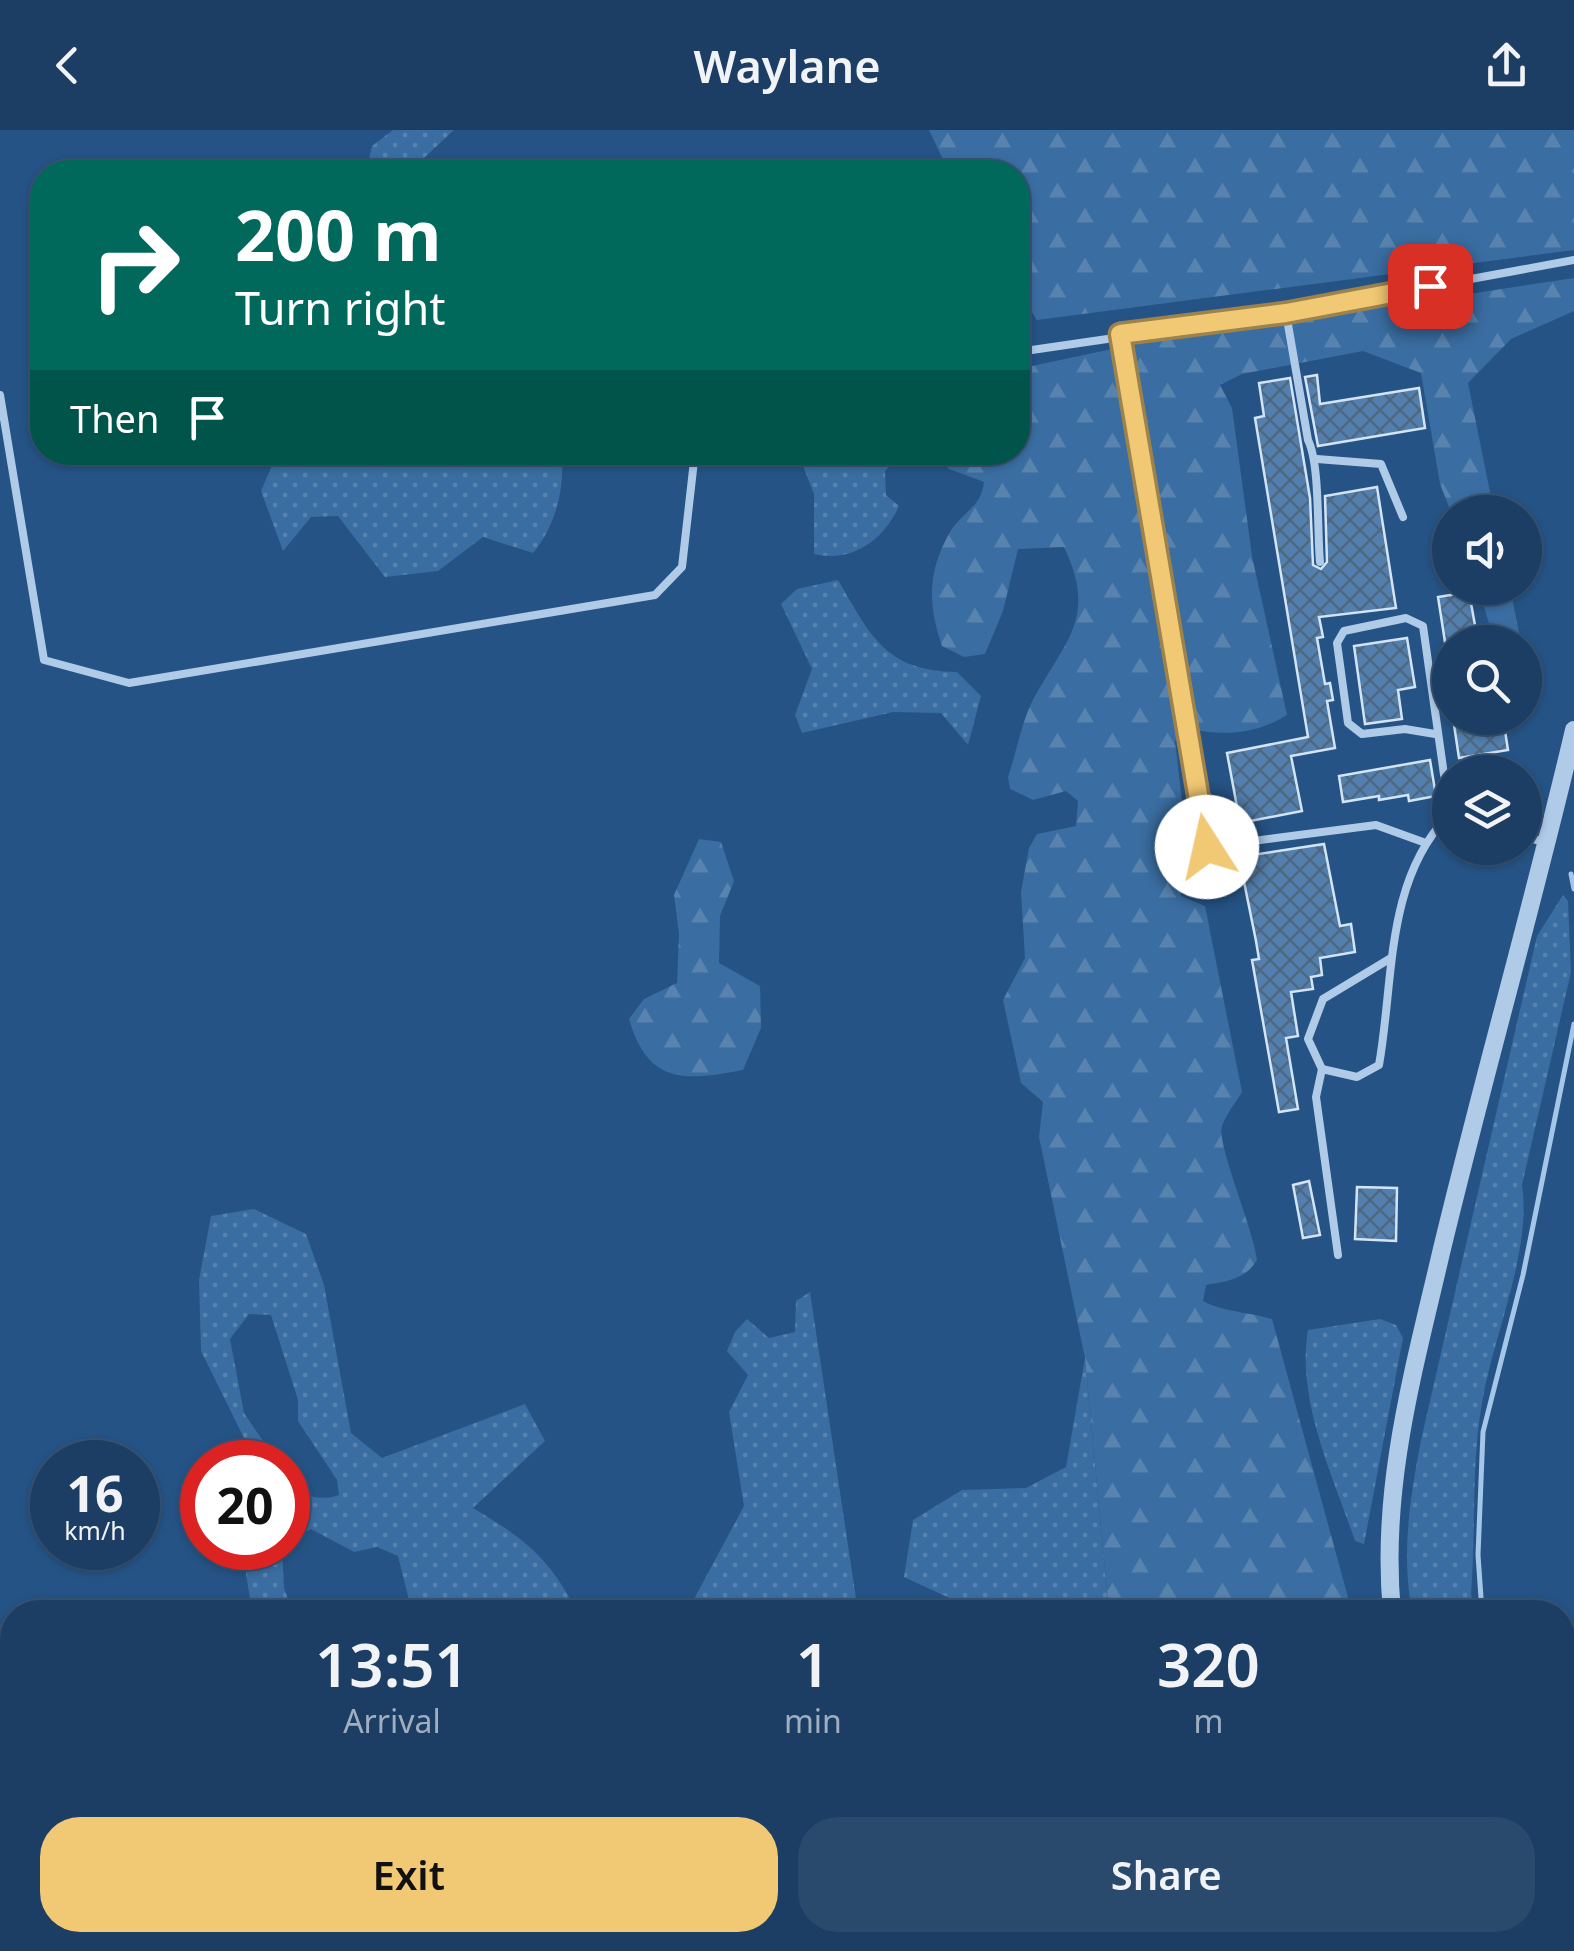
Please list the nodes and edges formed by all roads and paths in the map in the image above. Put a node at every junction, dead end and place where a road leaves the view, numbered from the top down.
1 (1574, 260) edge
2 (1286, 313) junction
3 (1120, 334) junction
4 (1030, 350) edge
5 (0, 395) edge
6 (1317, 459) junction
7 (694, 465) edge
8 (1403, 517) dead end
9 (1320, 562) dead end
10 (1574, 730) edge
11 (1436, 734) joint
12 (1432, 833) edge
13 (1423, 842) junction
14 (1544, 842) joint
15 (1392, 958) junction
16 (1322, 1069) junction
17 (1338, 1255) dead end
18 (1391, 1600) edge

1 - 2 lane
2 - 3 lane
2 - 6 lane
3 - 4 lane
3 - 13 lane
5 - 7 lane
6 - 8 lane
6 - 9 lane
10 - 14 street
11 - 11 lane
12 - 13 lane
13 - 15 lane
14 - 18 street
15 - 16 lane
15 - 16 lane
16 - 17 lane

